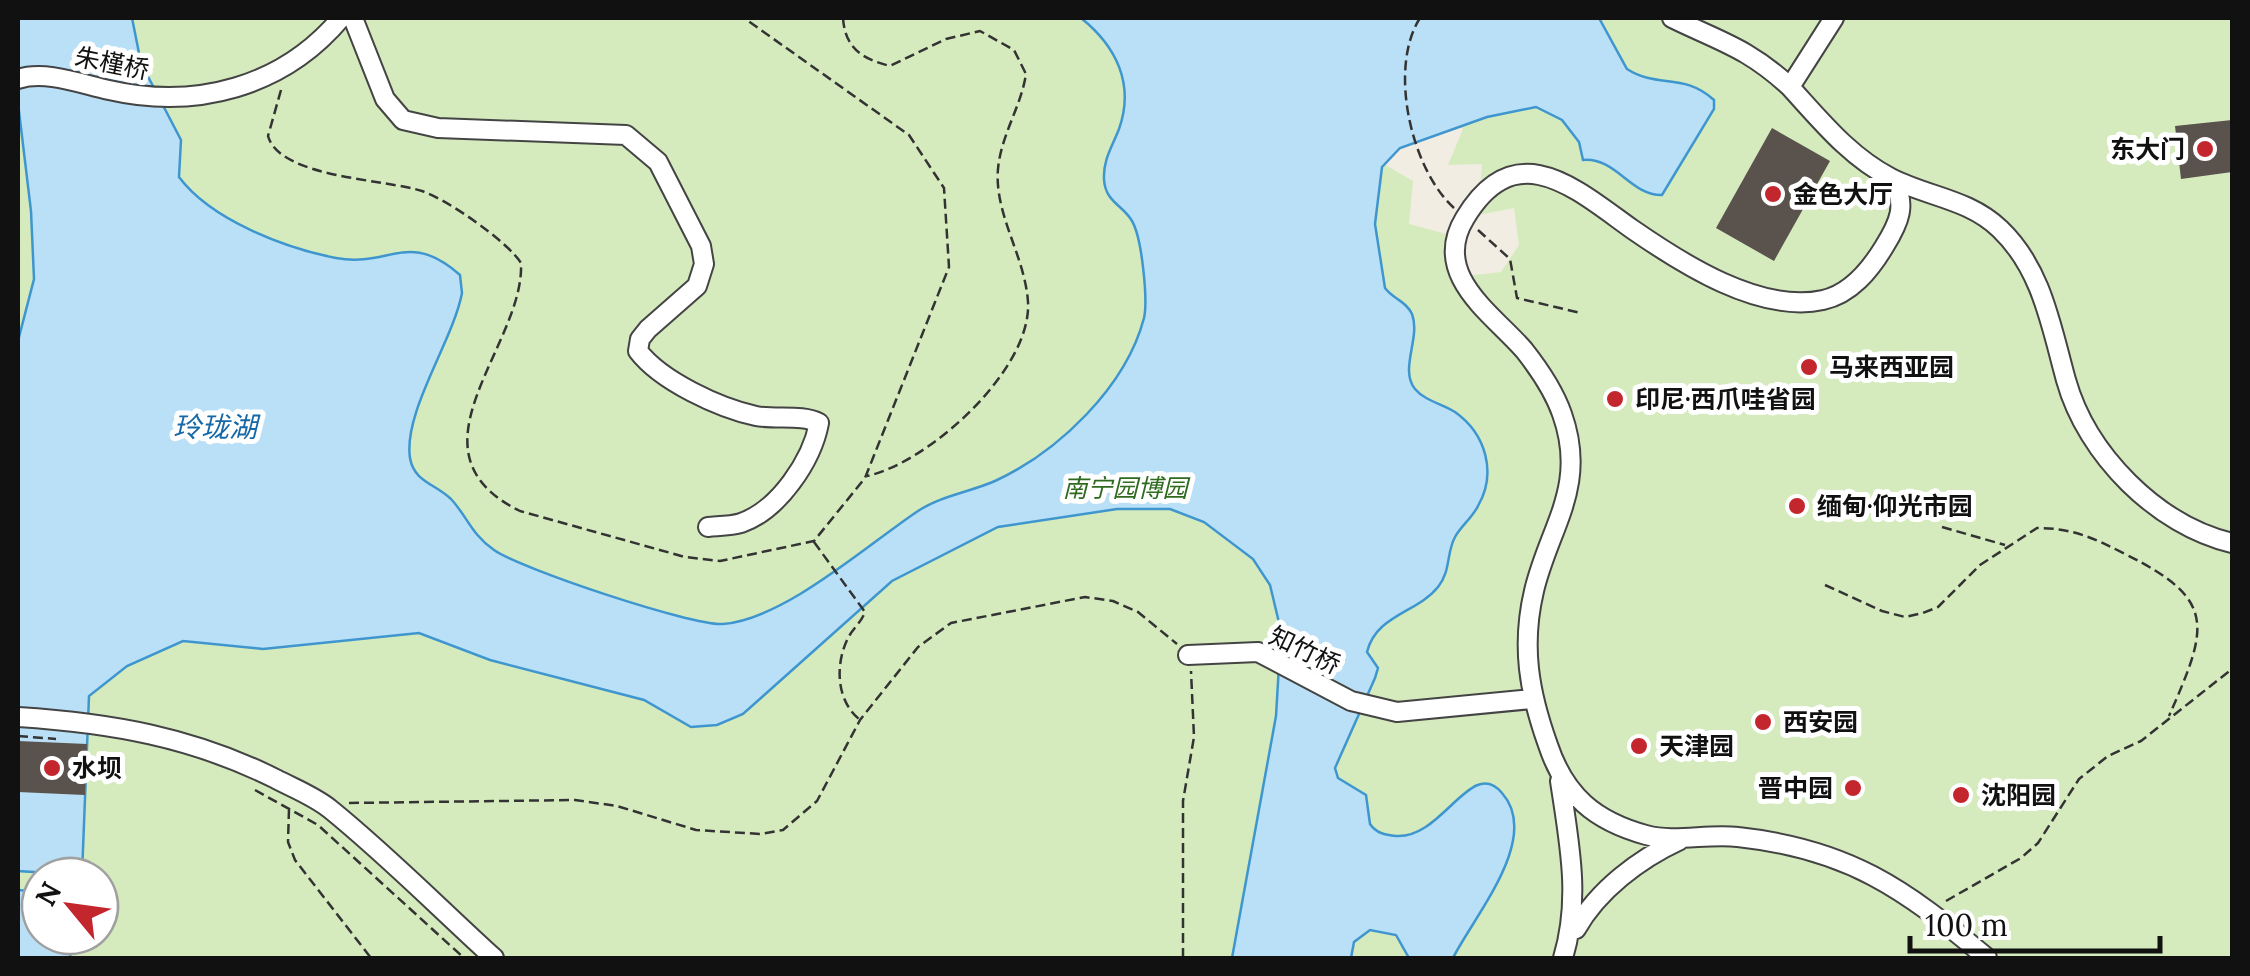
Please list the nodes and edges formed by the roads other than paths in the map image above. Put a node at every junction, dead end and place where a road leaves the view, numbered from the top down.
1 (342, 18) edge
2 (353, 18) edge
3 (1672, 18) edge
4 (1834, 18) edge
5 (18, 79) edge
6 (1790, 87) junction
7 (1892, 179) junction
8 (708, 527) dead end
9 (2232, 543) edge
10 (1188, 655) road end
11 (1532, 699) junction
12 (18, 717) edge
13 (1560, 780) junction
14 (1688, 836) junction
15 (1566, 950) edge
16 (494, 958) edge
17 (1987, 958) edge

1 - 5 street, 朱槿桥
2 - 8 street
3 - 6 street
4 - 6 street
6 - 7 street
7 - 9 street
7 - 11 street
10 - 11 street, 知竹桥
11 - 13 street
12 - 16 street
13 - 14 street
13 - 15 street
14 - 15 street
14 - 17 street

